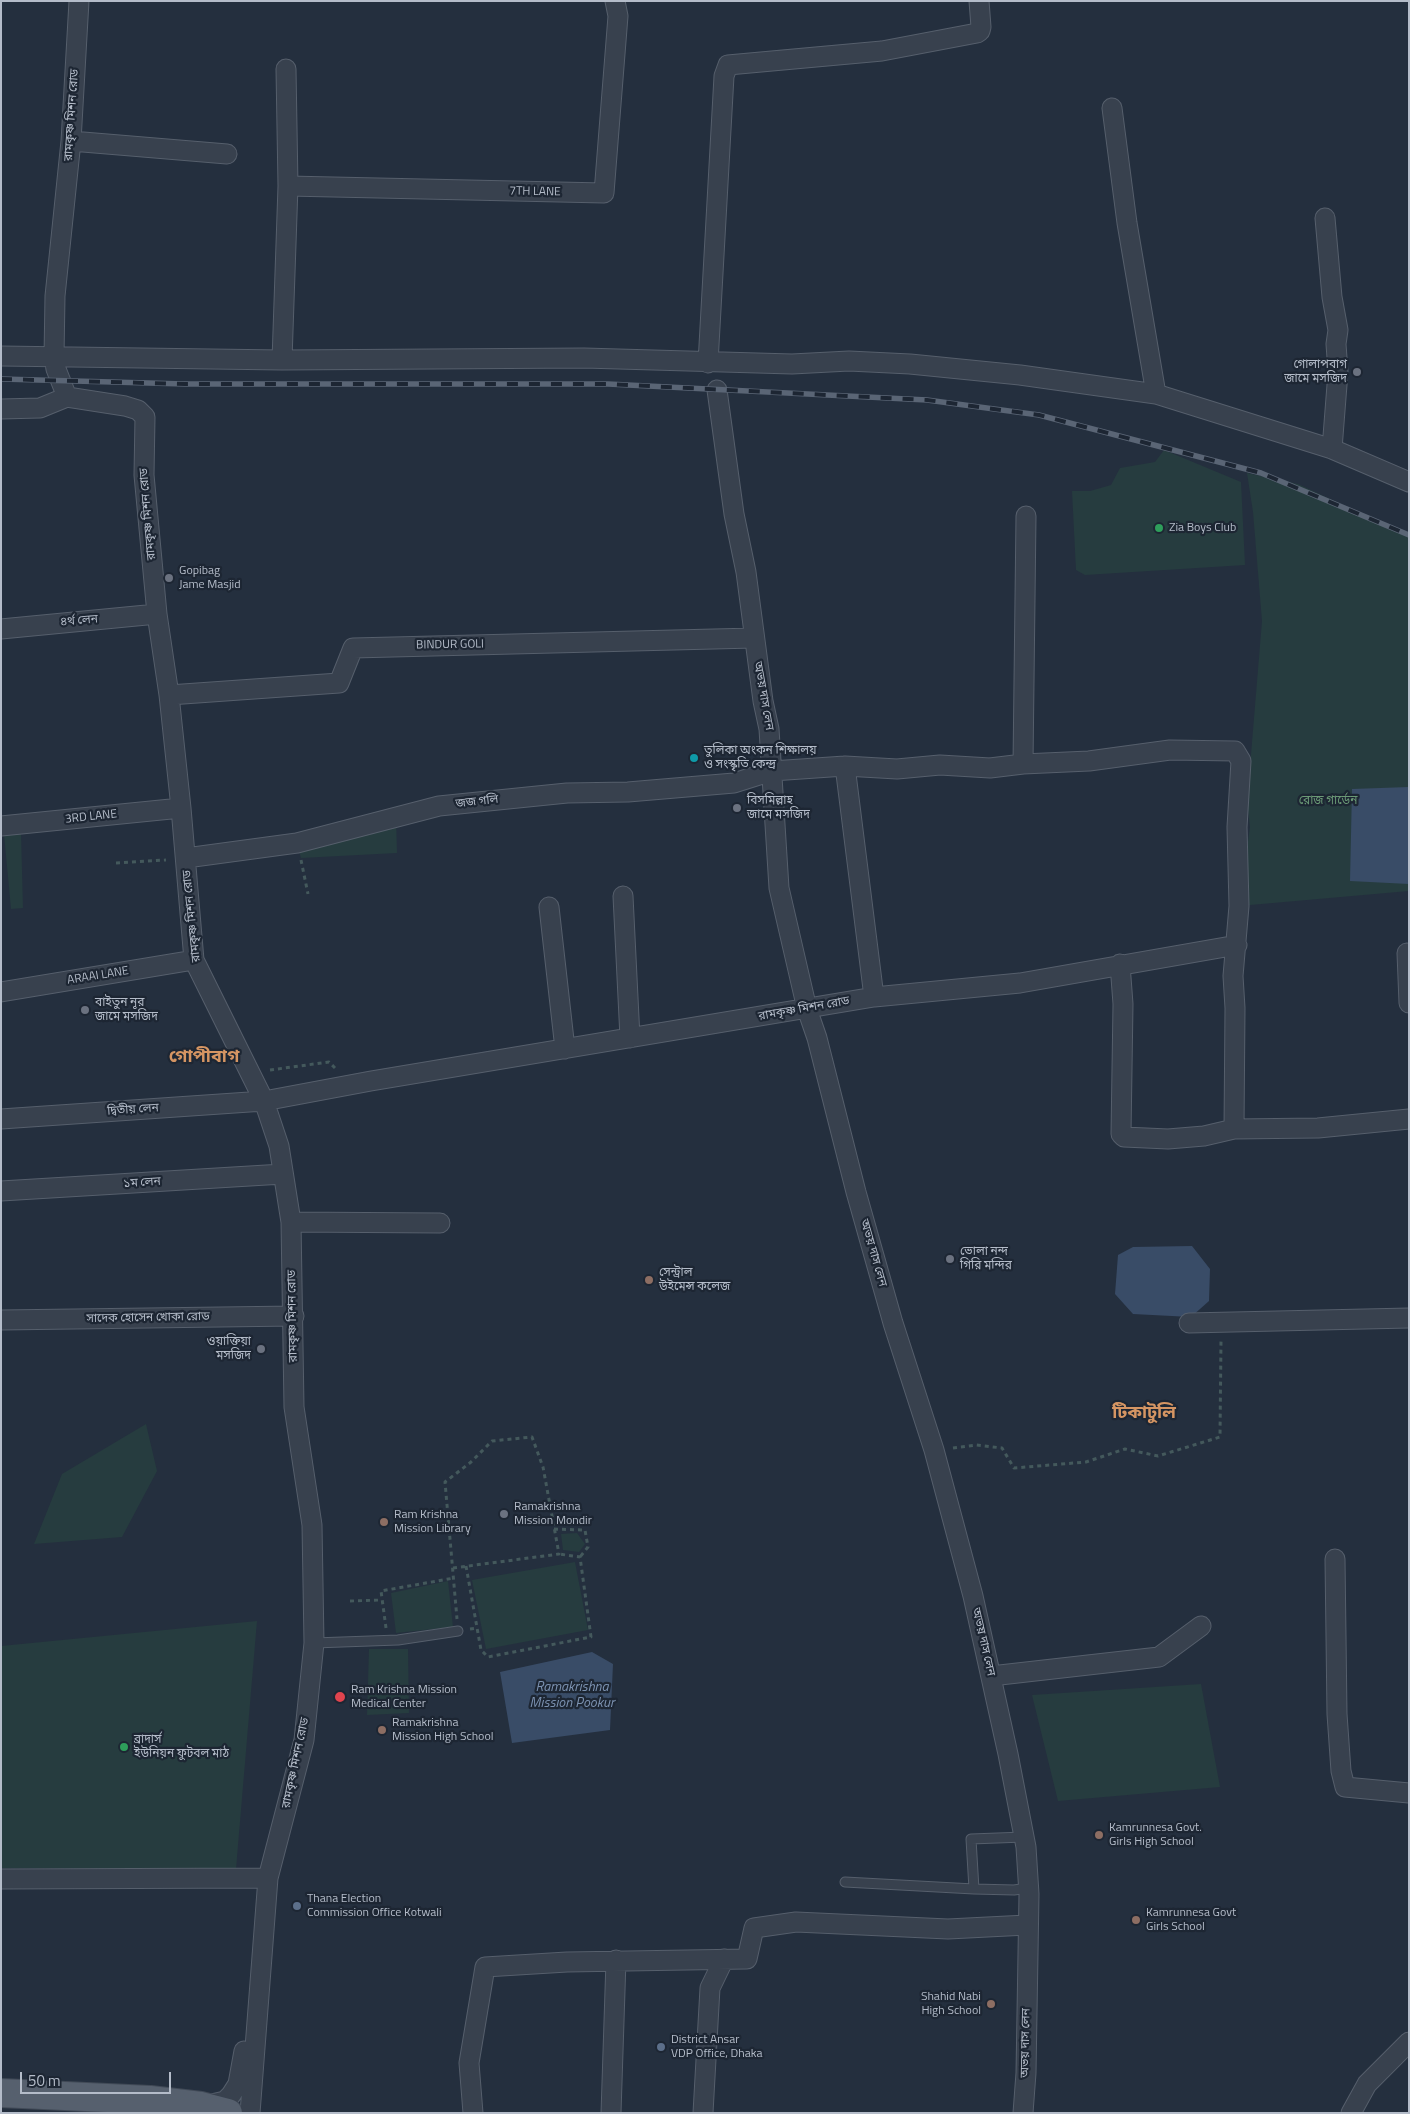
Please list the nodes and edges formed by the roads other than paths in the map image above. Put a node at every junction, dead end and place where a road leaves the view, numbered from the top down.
1 (79, 1) edge
2 (979, 1) edge
3 (617, 9) edge
4 (286, 69) dead end
5 (1112, 108) dead end
6 (70, 141) junction
7 (227, 154) dead end
8 (288, 186) junction
9 (1324, 218) dead end
10 (1, 356) edge
11 (54, 357) junction
12 (282, 360) junction
13 (708, 363) junction
14 (717, 390) dead end
15 (1156, 394) junction
16 (67, 397) junction
17 (1, 408) edge
18 (1332, 449) junction
19 (1409, 482) edge
20 (1026, 516) dead end
21 (158, 614) junction
22 (1, 629) edge
23 (754, 638) junction
24 (169, 694) junction
25 (1023, 764) junction
26 (844, 766) junction
27 (772, 771) junction
28 (182, 808) junction
29 (1, 826) edge
30 (186, 858) junction
31 (624, 896) dead end
32 (549, 907) dead end
33 (1237, 945) junction
34 (1407, 954) dead end
35 (194, 960) junction
36 (1120, 964) junction
37 (1, 992) edge
38 (874, 997) junction
39 (1409, 1003) edge
40 (807, 1009) junction
41 (630, 1038) junction
42 (565, 1049) junction
43 (350, 1084) joint
44 (264, 1101) junction
45 (1, 1119) edge
46 (1409, 1119) edge
47 (1234, 1130) junction
48 (283, 1174) junction
49 (1, 1191) edge
50 (291, 1222) junction
51 (440, 1223) dead end
52 (294, 1316) junction
53 (1409, 1318) edge
54 (1, 1320) edge
55 (1188, 1323) dead end
56 (1335, 1559) dead end
57 (1201, 1626) dead end
58 (458, 1631) road end
59 (314, 1643) junction
60 (991, 1676) junction
61 (1409, 1792) edge
62 (1024, 1837) junction
63 (268, 1878) junction
64 (1, 1879) edge
65 (845, 1882) dead end
66 (1028, 1888) junction
67 (974, 1889) junction
68 (1027, 1925) junction
69 (724, 1959) junction
70 (616, 1960) junction
71 (260, 1991) junction
72 (1409, 2042) edge
73 (1, 2093) edge
74 (201, 2106) junction
75 (228, 2113) edge
76 (250, 2113) edge
77 (472, 2113) edge
78 (611, 2113) edge
79 (703, 2113) edge
80 (1023, 2113) edge
81 (1350, 2113) edge

1 - 6 street, রামকৃষ্ণ মিশন রোড
2 - 13 street
3 - 8 street, 7TH LANE
4 - 8 street
5 - 15 street
6 - 7 street
6 - 11 street, রামকৃষ্ণ মিশন রোড
8 - 12 street
9 - 18 street
10 - 11 street
11 - 12 street
11 - 16 street, রামকৃষ্ণ মিশন রোড
12 - 13 street
13 - 15 street
14 - 23 street, অভয় দাস লেন
15 - 18 street
16 - 17 street
16 - 21 street, রামকৃষ্ণ মিশন রোড
18 - 19 street
20 - 25 street
21 - 22 street, ৪র্থ লেন
21 - 24 street, রামকৃষ্ণ মিশন রোড
23 - 24 street, BINDUR GOLI
23 - 27 street, অভয় দাস লেন
24 - 28 street, রামকৃষ্ণ মিশন রোড
25 - 26 street, জজ গলি
25 - 33 street, জজ গলি
26 - 27 street, জজ গলি
26 - 38 street
27 - 30 street, জজ গলি
27 - 40 street, অভয় দাস লেন
28 - 29 street, 3RD LANE
28 - 30 street, রামকৃষ্ণ মিশন রোড
30 - 35 street, রামকৃষ্ণ মিশন রোড
31 - 41 street
32 - 42 street
33 - 36 street, রামকৃষ্ণ মিশন রোড
33 - 47 street
34 - 39 street
35 - 37 street, ARAAI LANE
35 - 44 street, রামকৃষ্ণ মিশন রোড
36 - 38 street, রামকৃষ্ণ মিশন রোড
36 - 47 street
38 - 40 street, রামকৃষ্ণ মিশন রোড
40 - 41 street, রামকৃষ্ণ মিশন রোড
40 - 60 street, অভয় দাস লেন
41 - 42 street, রামকৃষ্ণ মিশন রোড
42 - 43 street, রামকৃষ্ণ মিশন রোড
43 - 44 street, দ্বিতীয় লেন
44 - 45 street, দ্বিতীয় লেন
44 - 48 street, রামকৃষ্ণ মিশন রোড
46 - 47 street
48 - 49 street, ১ম লেন
48 - 50 street, রামকৃষ্ণ মিশন রোড
50 - 51 street
50 - 52 street, রামকৃষ্ণ মিশন রোড
52 - 54 street, সাদেক হোসেন খোকা রোড
52 - 59 street, রামকৃষ্ণ মিশন রোড
53 - 55 street
56 - 61 street
57 - 60 street
58 - 59 lane
59 - 63 street, রামকৃষ্ণ মিশন রোড
60 - 62 street, অভয় দাস লেন
62 - 66 street, অভয় দাস লেন
62 - 67 lane
63 - 64 street
63 - 71 street, রামকৃষ্ণ মিশন রোড
65 - 67 lane
66 - 67 lane
66 - 68 street, অভয় দাস লেন
68 - 69 street
68 - 80 street, অভয় দাস লেন
69 - 70 street
69 - 79 street
70 - 77 street
70 - 78 street
71 - 74 street
71 - 76 street, রামকৃষ্ণ মিশন রোড
72 - 81 street
73 - 74 main road
74 - 75 main road

